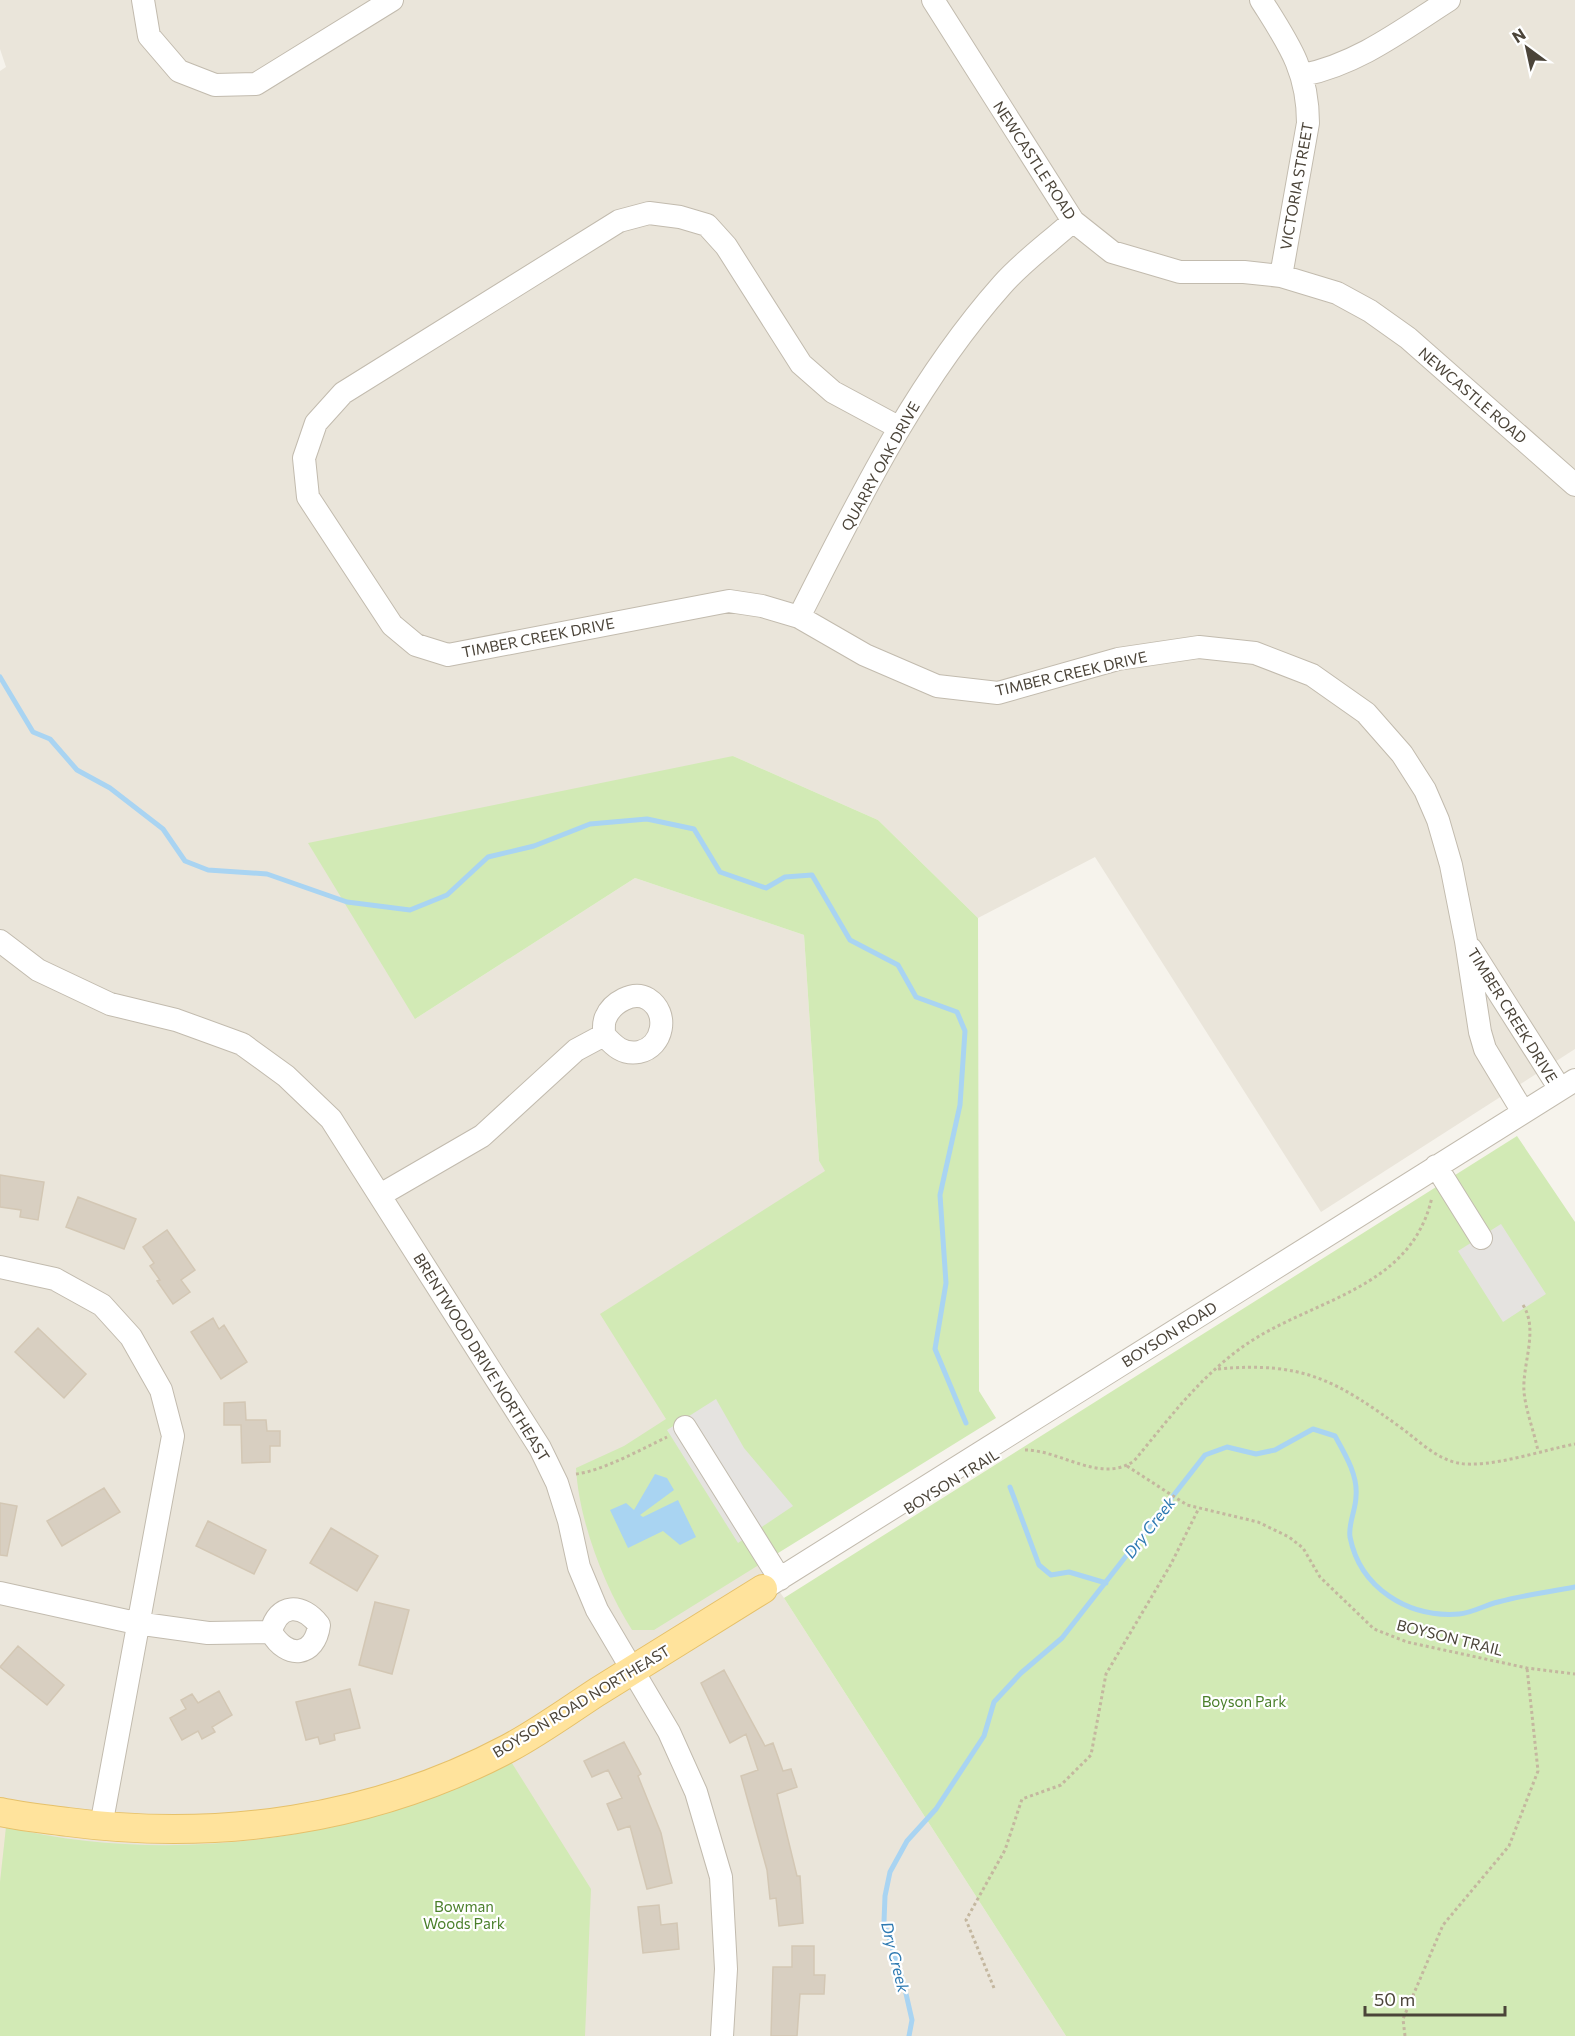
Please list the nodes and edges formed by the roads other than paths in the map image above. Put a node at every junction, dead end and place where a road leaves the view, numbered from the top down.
1 (143, 0) edge
2 (392, 0) edge
3 (933, 0) edge
4 (1261, 0) edge
5 (1449, 0) edge
6 (1303, 75) junction
7 (1073, 221) junction
8 (1281, 276) junction
9 (898, 427) junction
10 (1575, 485) edge
11 (799, 617) junction
12 (0, 941) edge
13 (1466, 941) junction
14 (604, 1035) dead end
15 (1568, 1085) edge
16 (1523, 1112) junction
17 (1441, 1174) junction
18 (382, 1194) junction
19 (1481, 1238) dead end
20 (0, 1267) edge
21 (685, 1427) road end
22 (772, 1584) junction
23 (0, 1593) edge
24 (136, 1623) junction
25 (271, 1632) dead end
26 (632, 1670) junction
27 (0, 1812) edge
28 (100, 1826) junction
29 (722, 2036) edge

1 - 2 street
3 - 7 street, NEWCASTLE ROAD
4 - 6 street, VICTORIA STREET
5 - 6 street
6 - 8 street, VICTORIA STREET
7 - 8 street, NEWCASTLE ROAD
7 - 9 street, QUARRY OAK DRIVE
8 - 10 street, NEWCASTLE ROAD
9 - 11 street, QUARRY OAK DRIVE
9 - 11 street, TIMBER CREEK DRIVE
11 - 13 street, TIMBER CREEK DRIVE
12 - 18 street, BRENTWOOD DRIVE NORTHEAST
13 - 15 street, TIMBER CREEK DRIVE
13 - 16 street, TIMBER CREEK DRIVE
14 - 18 street
15 - 16 street, BOYSON ROAD
16 - 17 street, BOYSON ROAD
17 - 19 street
17 - 22 street, BOYSON ROAD
18 - 26 street, BRENTWOOD DRIVE NORTHEAST
20 - 24 street
21 - 22 street
22 - 26 main road, BOYSON ROAD NORTHEAST
23 - 24 street
24 - 25 street
24 - 28 street
26 - 28 main road, BOYSON ROAD NORTHEAST
26 - 29 street, BRENTWOOD DRIVE NORTHEAST
27 - 28 main road, BOYSON ROAD NORTHEAST

